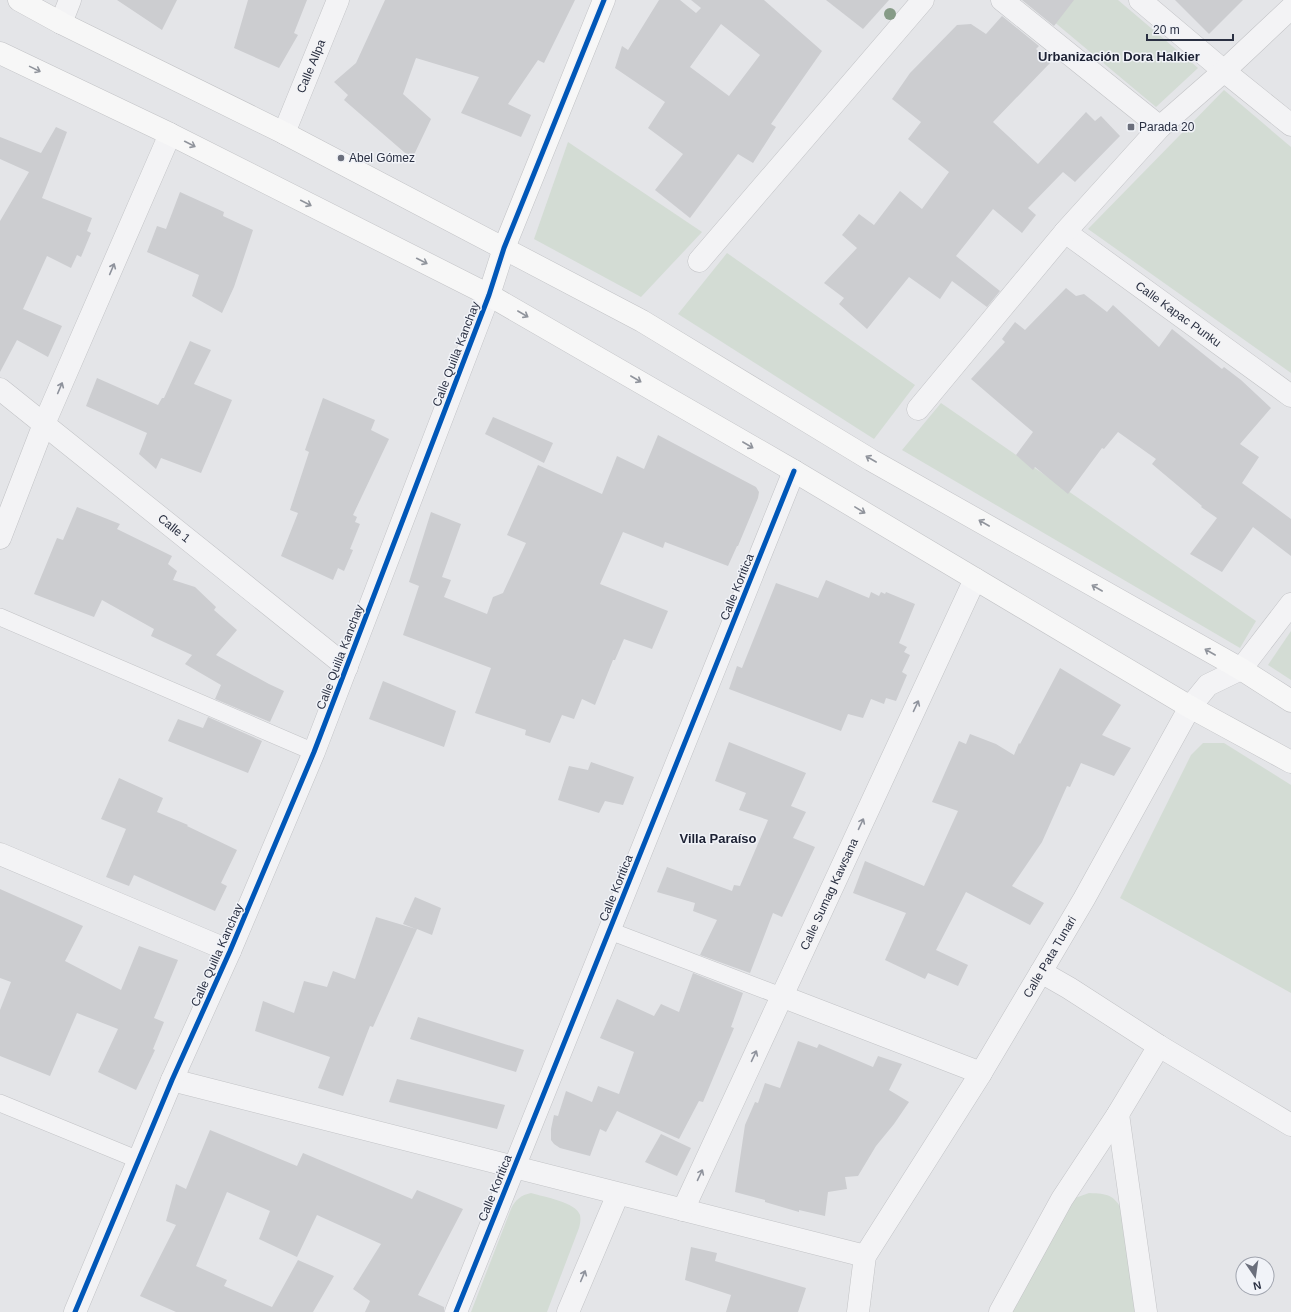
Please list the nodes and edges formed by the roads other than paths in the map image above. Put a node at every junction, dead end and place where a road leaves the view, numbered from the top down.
1 (19, 0) edge
2 (70, 0) edge
3 (338, 0) edge
4 (604, 0) edge
5 (923, 0) edge
6 (1002, 0) edge
7 (1140, 0) edge
8 (1291, 8) edge
9 (61, 22) junction
10 (0, 54) edge
11 (1224, 71) junction
12 (1291, 125) edge
13 (1160, 127) junction
14 (284, 133) junction
15 (170, 134) junction
16 (1066, 232) junction
17 (504, 248) junction
18 (699, 261) dead end
19 (489, 295) junction
20 (0, 389) edge
21 (1291, 396) edge
22 (918, 409) dead end
23 (44, 424) junction
24 (794, 471) junction
25 (0, 538) edge
26 (975, 579) junction
27 (1291, 604) edge
28 (0, 617) edge
29 (347, 667) junction
30 (1241, 669) junction
31 (1291, 702) edge
32 (1190, 707) junction
33 (314, 752) junction
34 (1291, 762) edge
35 (0, 854) edge
36 (610, 931) junction
37 (230, 951) junction
38 (1041, 972) junction
39 (781, 996) junction
40 (1159, 1046) junction
41 (981, 1073) junction
42 (172, 1080) junction
43 (0, 1103) edge
44 (1118, 1114) junction
45 (1291, 1125) edge
46 (139, 1160) junction
47 (514, 1167) junction
48 (618, 1194) junction
49 (684, 1210) junction
50 (865, 1256) junction
51 (81, 1310) edge
52 (456, 1312) edge
53 (568, 1312) edge
54 (858, 1312) edge
55 (1000, 1312) edge
56 (1146, 1312) edge

1 - 9 main road
2 - 9 street
3 - 14 street, Calle Allpa
4 - 17 main road, Calle Quilla Kanchay
5 - 18 street
6 - 13 street
7 - 11 street
8 - 11 street
9 - 14 main road
10 -> 15 main road
11 - 12 street
11 - 13 street
13 - 16 street
14 - 17 main road
15 -> 19 main road
23 -> 15 street
16 - 21 street, Calle Kapac Punku
16 - 22 street
17 - 19 main road, Calle Quilla Kanchay
30 -> 17 main road
19 -> 24 main road
19 - 29 street, Calle Quilla Kanchay
20 - 23 street, Calle 1
23 - 25 street
23 - 29 street, Calle 1
24 -> 26 main road
24 - 36 street, Calle Koritica
26 - 32 main road
39 -> 26 street, Calle Sumag Kawsana
27 - 30 street
28 - 33 lane
29 - 33 street, Calle Quilla Kanchay
30 - 31 main road
30 - 32 street, Calle Pata Tunari
32 - 34 main road
32 - 38 street, Calle Pata Tunari
33 - 37 street, Calle Quilla Kanchay
35 - 37 street
36 - 39 lane
36 - 47 street, Calle Koritica
37 - 42 street, Calle Quilla Kanchay
38 - 40 street
38 - 41 street, Calle Pata Tunari
39 - 41 street
49 -> 39 street, Calle Sumag Kawsana
40 - 44 street
40 - 45 street
41 - 50 street, Calle Pata Tunari
42 - 46 street, Calle Quilla Kanchay
42 - 47 street
43 - 46 lane
44 - 55 street
44 - 56 street
46 - 51 street, Calle Quilla Kanchay
47 - 48 street
47 - 52 street, Calle Koritica
48 - 49 street
53 -> 48 street
49 - 50 street
50 - 54 street

